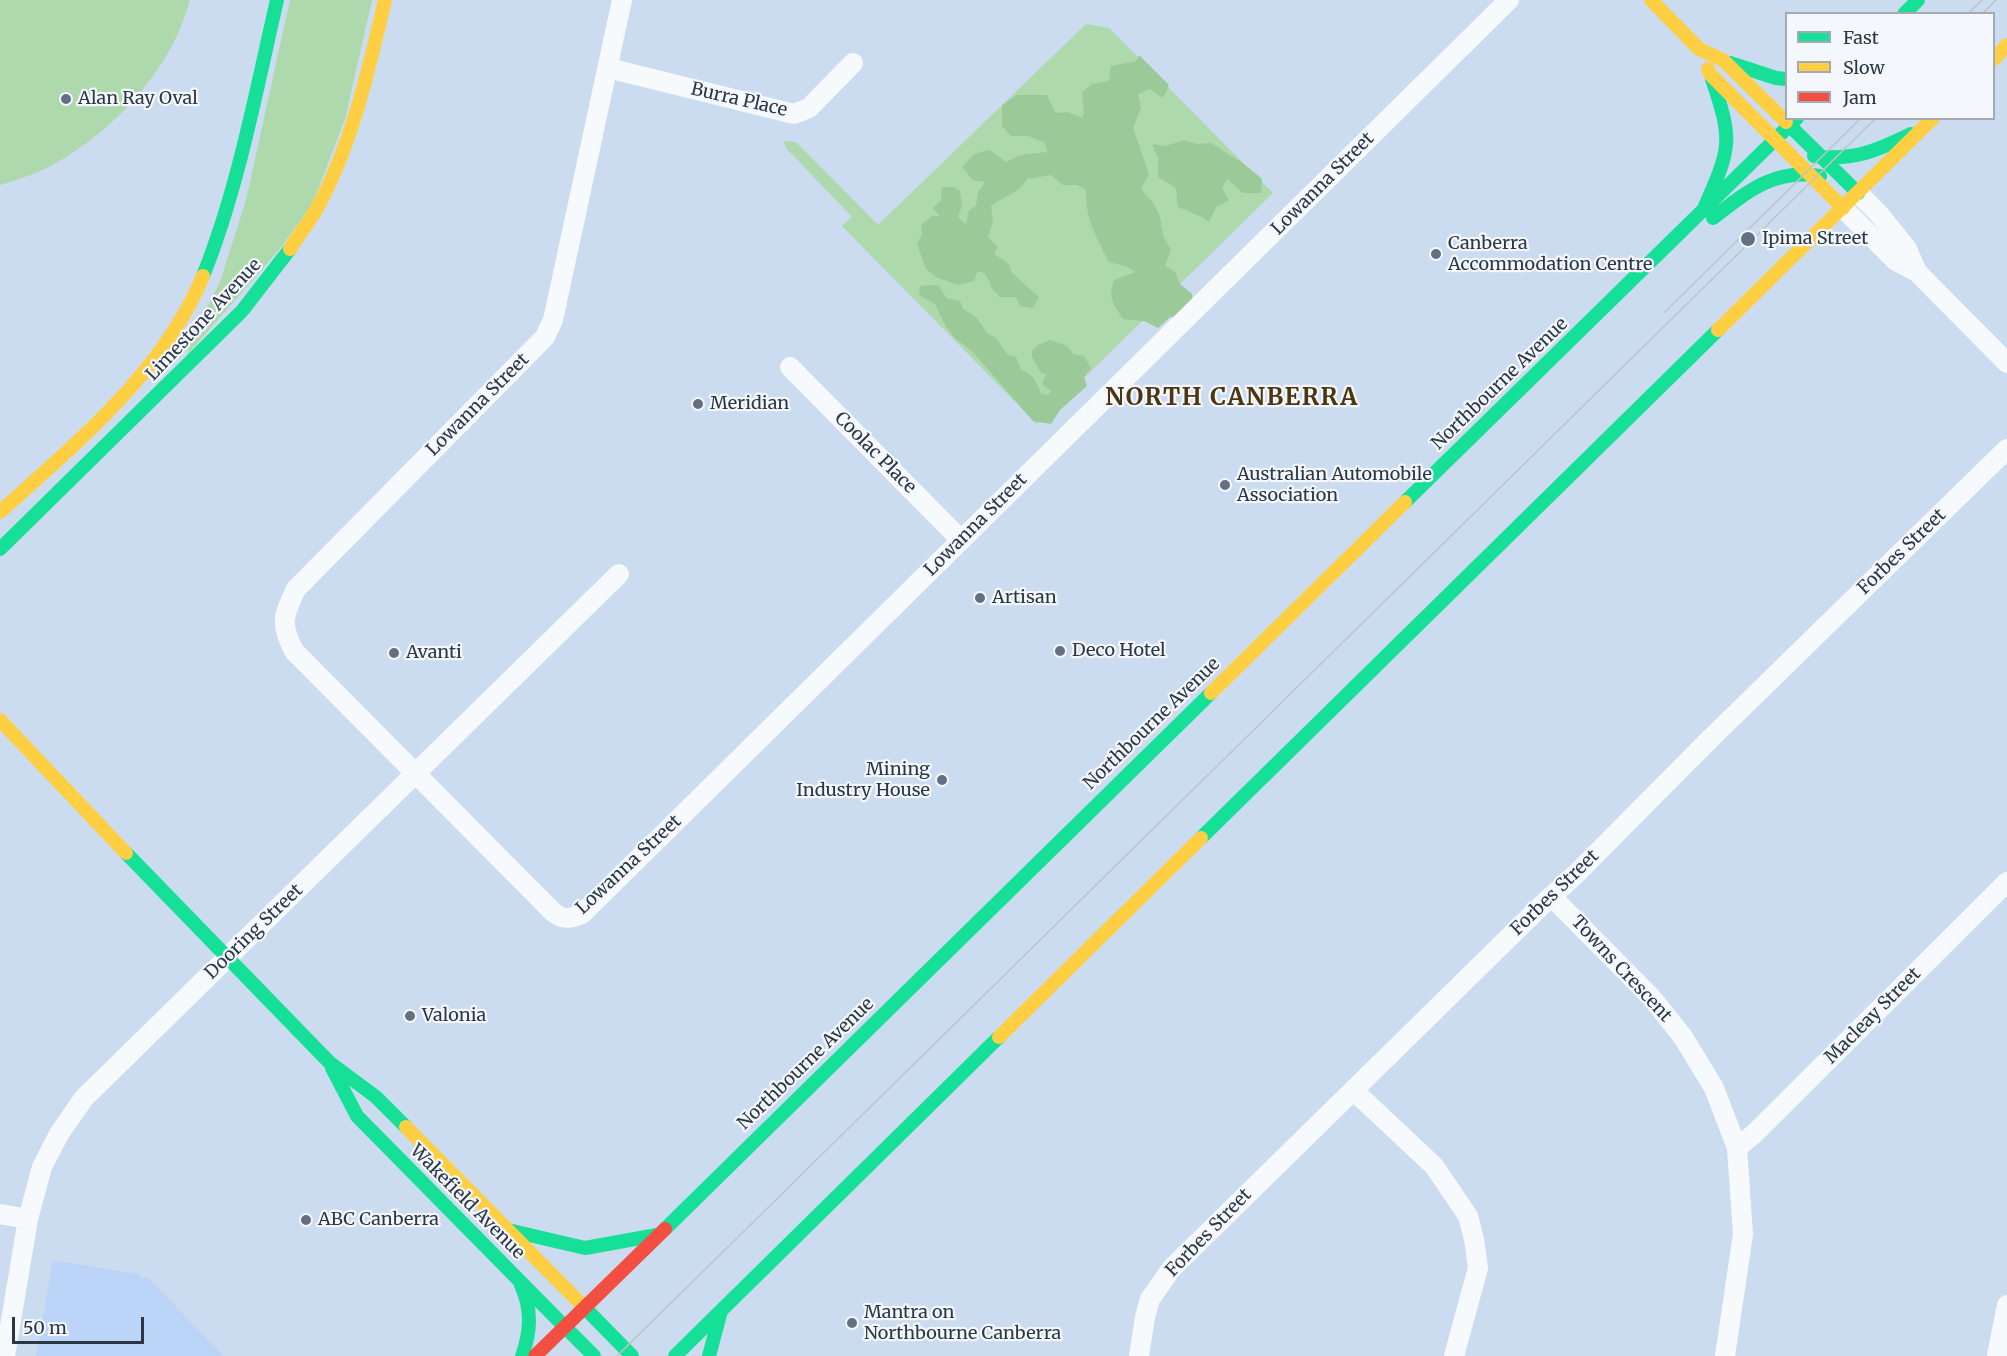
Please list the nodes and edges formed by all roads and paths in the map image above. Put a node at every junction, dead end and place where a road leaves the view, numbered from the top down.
1 (277, 0) edge
2 (385, 0) edge
3 (622, 0) edge
4 (1509, 0) edge
5 (1651, 0) edge
6 (1918, 0) edge
7 (1906, 12) edge
8 (2007, 45) edge
9 (1700, 49) junction
10 (1995, 58) edge
11 (1723, 60) junction
12 (853, 63) dead end
13 (608, 68) junction
14 (1710, 74) junction
15 (1785, 79) edge
16 (1785, 115) edge
17 (1793, 122) edge
18 (1928, 123) edge
19 (1776, 140) junction
20 (1787, 152) junction
21 (1822, 158) junction
22 (1807, 172) junction
23 (1853, 188) junction
24 (1843, 208) junction
25 (1702, 212) junction
26 (1666, 247) junction
27 (1917, 272) junction
28 (2007, 363) edge
29 (790, 367) dead end
30 (2007, 449) edge
31 (0, 512) edge
32 (961, 540) junction
33 (0, 549) edge
34 (619, 574) dead end
35 (0, 720) edge
36 (0, 741) edge
37 (415, 773) junction
38 (94, 820) junction
39 (2007, 882) edge
40 (1551, 896) junction
41 (228, 957) junction
42 (329, 1062) junction
43 (1353, 1090) junction
44 (1737, 1148) junction
45 (0, 1214) edge
46 (28, 1219) junction
47 (508, 1230) junction
48 (657, 1235) junction
49 (519, 1280) junction
50 (2007, 1305) edge
51 (584, 1307) junction
52 (721, 1311) junction
53 (565, 1327) junction
54 (5, 1356) edge
55 (522, 1356) edge
56 (535, 1356) edge
57 (594, 1356) edge
58 (632, 1356) edge
59 (675, 1356) edge
60 (709, 1356) edge
61 (1139, 1356) edge
62 (1454, 1356) edge
63 (1725, 1356) edge
64 (1997, 1356) edge

1 - 31 main road, Limestone Avenue
2 - 33 main road, Limestone Avenue
3 - 13 street, Lowanna Street
4 - 32 street, Lowanna Street
5 - 9 main road
6 - 7 main road
8 - 10 main road
9 - 11 main road
9 - 14 main road
11 - 15 main road
11 - 16 main road
12 - 13 street, Burra Place
13 - 37 street, Lowanna Street
14 - 19 main road
14 - 25 main road
17 - 19 main road, Northbourne Avenue
17 - 21 main road
18 - 21 main road
18 - 23 main road
19 - 20 main road
19 - 25 main road, Northbourne Avenue
20 - 21 main road
20 - 22 main road
21 - 23 main road
22 - 23 main road
22 - 24 main road
22 - 26 main road
23 - 24 main road
23 - 27 street
24 - 27 street
24 - 52 main road
25 - 26 main road, Northbourne Avenue
26 - 48 main road, Northbourne Avenue
27 - 28 street
29 - 32 street, Coolac Place
30 - 40 street, Forbes Street
32 - 37 street, Lowanna Street
34 - 37 street, Dooring Street
35 - 38 main road, Wakefield Avenue
36 - 38 main road, Wakefield Avenue
37 - 41 street, Dooring Street
38 - 41 main road, Wakefield Avenue
39 - 44 street, Macleay Street
40 - 43 street, Forbes Street
40 - 44 street, Towns Crescent
41 - 42 main road, Wakefield Avenue
41 - 46 street, Dooring Street
42 - 47 main road, Wakefield Avenue
42 - 49 main road, Wakefield Avenue
43 - 61 street, Forbes Street
43 - 62 street
44 - 63 street, Towns Crescent
45 - 46 street
46 - 54 street, Dooring Street
47 - 48 main road
47 - 51 main road, Wakefield Avenue
48 - 51 main road, Northbourne Avenue
49 - 53 main road, Wakefield Avenue
49 - 55 main road
50 - 64 street
51 - 53 main road, Northbourne Avenue
51 - 58 main road, Wakefield Avenue
52 - 59 main road
52 - 60 main road
53 - 56 main road, Northbourne Avenue
53 - 57 main road, Wakefield Avenue

